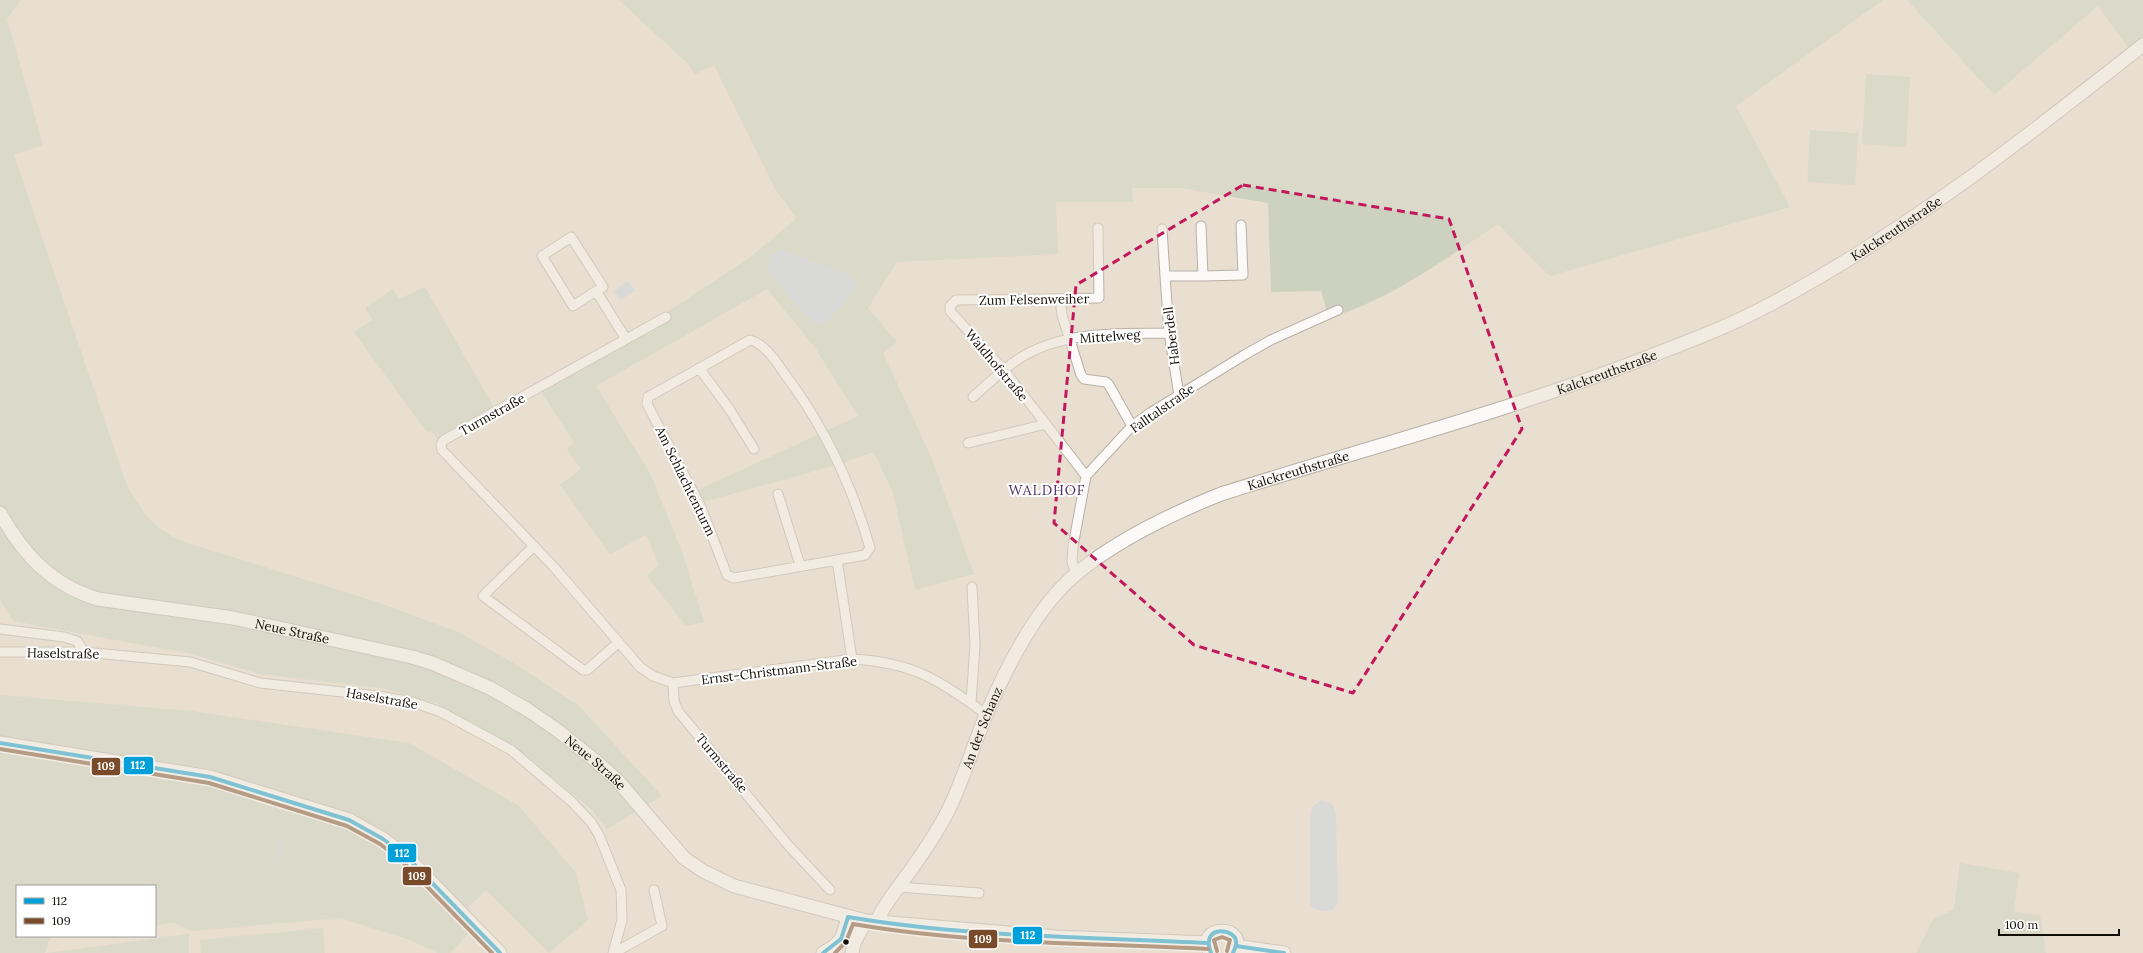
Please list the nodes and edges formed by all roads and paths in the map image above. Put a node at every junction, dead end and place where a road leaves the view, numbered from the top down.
1 (2143, 45) edge
2 (1241, 225) dead end
3 (1202, 226) dead end
4 (1098, 228) dead end
5 (1162, 228) dead end
6 (1165, 276) junction
7 (1203, 276) junction
8 (596, 291) junction
9 (1060, 299) junction
10 (950, 306) joint
11 (1338, 310) dead end
12 (666, 317) dead end
13 (1169, 333) junction
14 (626, 339) junction
15 (1070, 339) junction
16 (699, 368) junction
17 (1004, 370) junction
18 (1179, 395) junction
19 (973, 397) dead end
20 (1046, 424) junction
21 (1132, 426) junction
22 (968, 443) dead end
23 (754, 449) dead end
24 (1086, 476) junction
25 (778, 494) dead end
26 (0, 513) edge
27 (534, 546) junction
28 (837, 560) junction
29 (800, 565) junction
30 (1076, 574) junction
31 (972, 587) dead end
32 (0, 629) edge
33 (619, 642) junction
34 (0, 652) edge
35 (84, 652) junction
36 (852, 659) junction
37 (673, 683) junction
38 (971, 703) junction
39 (986, 715) junction
40 (0, 743) edge
41 (898, 887) junction
42 (654, 890) dead end
43 (830, 890) dead end
44 (979, 893) dead end
45 (848, 917) junction
46 (872, 922) junction
47 (841, 940) junction
48 (1209, 948) edge
49 (853, 949) edge
50 (1235, 950) edge
51 (500, 953) edge
52 (613, 953) edge
53 (823, 953) edge
54 (1284, 953) edge

1 - 30 street, Kalckreuthstraße
2 - 7 street
3 - 7 street
4 - 9 street, Zum Felsenweiher
5 - 6 street, Haberdell
6 - 7 street
6 - 13 street, Haberdell
8 - 8 street
8 - 14 street
9 - 10 street, Zum Felsenweiher
9 - 15 street
10 - 17 street, Waldhofstraße
11 - 18 street, Falltalstraße
12 - 14 street, Turmstraße
13 - 15 street, Mittelweg
13 - 18 street, Haberdell
14 - 27 street, Turmstraße
15 - 17 street, Mittelweg
15 - 21 street
16 - 23 street
16 - 28 street, Am Schlachtenturm
16 - 29 street, Am Schlachtenturm
17 - 19 street, Mittelweg
17 - 20 street, Waldhofstraße
18 - 21 street, Falltalstraße
20 - 22 street
20 - 24 street, Waldhofstraße
21 - 24 street, Falltalstraße
24 - 30 street
25 - 29 street
26 - 45 street, Neue Straße
27 - 33 street, Turmstraße
27 - 33 street
28 - 29 street, Am Schlachtenturm
28 - 36 street
30 - 39 street, An der Schanz
31 - 38 street
32 - 35 street
33 - 37 street, Turmstraße
34 - 35 street, Haselstraße
35 - 52 street, Haselstraße
36 - 37 street, Ernst-Christmann-Straße
36 - 38 street, Ernst-Christmann-Straße
37 - 43 street, Turmstraße
38 - 39 street, Ernst-Christmann-Straße
39 - 41 street, An der Schanz
40 - 51 street
41 - 44 street
41 - 46 street, An der Schanz
42 - 52 street, Haselstraße
45 - 46 street, Neue Straße
45 - 47 street
46 - 48 street, Neue Straße
46 - 49 street, An der Schanz
47 - 49 street
47 - 53 street
48 - 50 street, Neue Straße
50 - 54 street, Neue Straße

